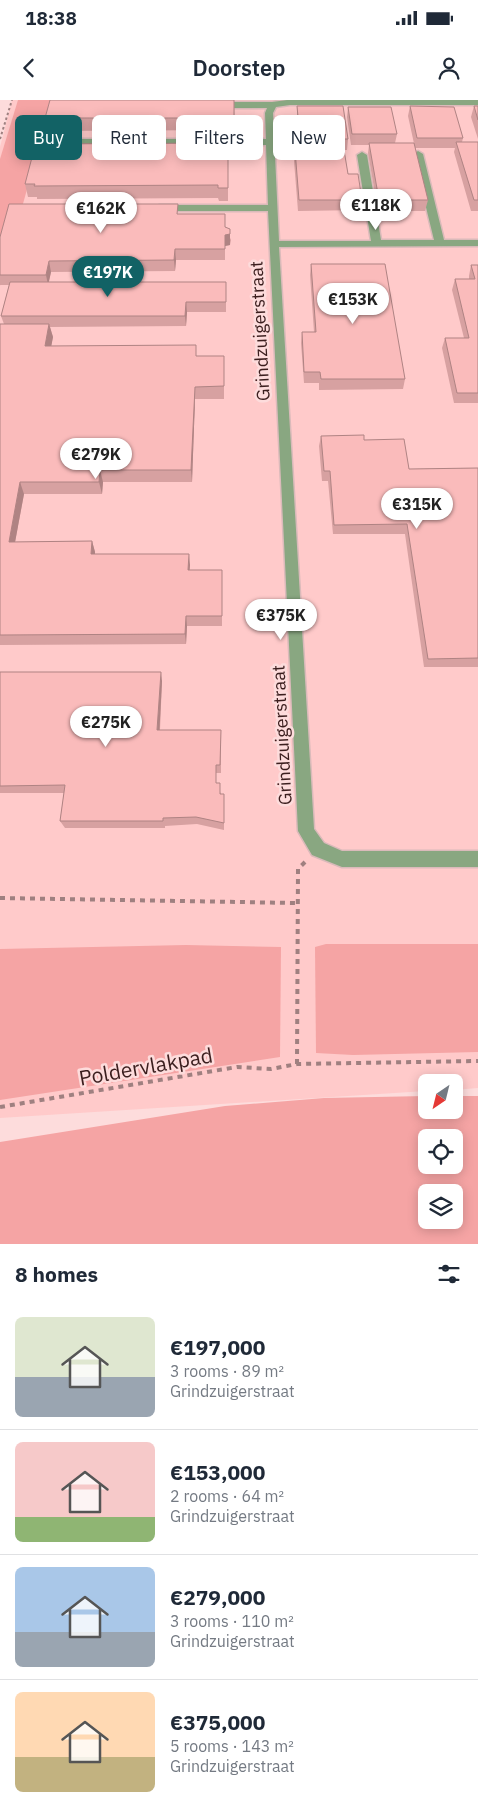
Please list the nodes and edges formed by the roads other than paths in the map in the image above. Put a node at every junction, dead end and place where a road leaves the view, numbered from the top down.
1 (478, 102) edge
2 (272, 105) junction
3 (205, 106) edge
4 (82, 142) edge
5 (270, 142) junction
6 (418, 154) edge
7 (362, 155) dead end
8 (144, 208) edge
9 (272, 208) junction
10 (440, 243) junction
11 (478, 243) edge
12 (274, 244) junction
13 (377, 244) junction
14 (478, 859) edge

1 - 2 street
2 - 3 street
2 - 5 street, Grindzuigerstraat
4 - 5 street
5 - 9 street, Grindzuigerstraat
6 - 10 street
7 - 13 street
8 - 9 street
9 - 12 street, Grindzuigerstraat
10 - 11 street
10 - 13 street
12 - 13 street
12 - 14 street, Grindzuigerstraat

